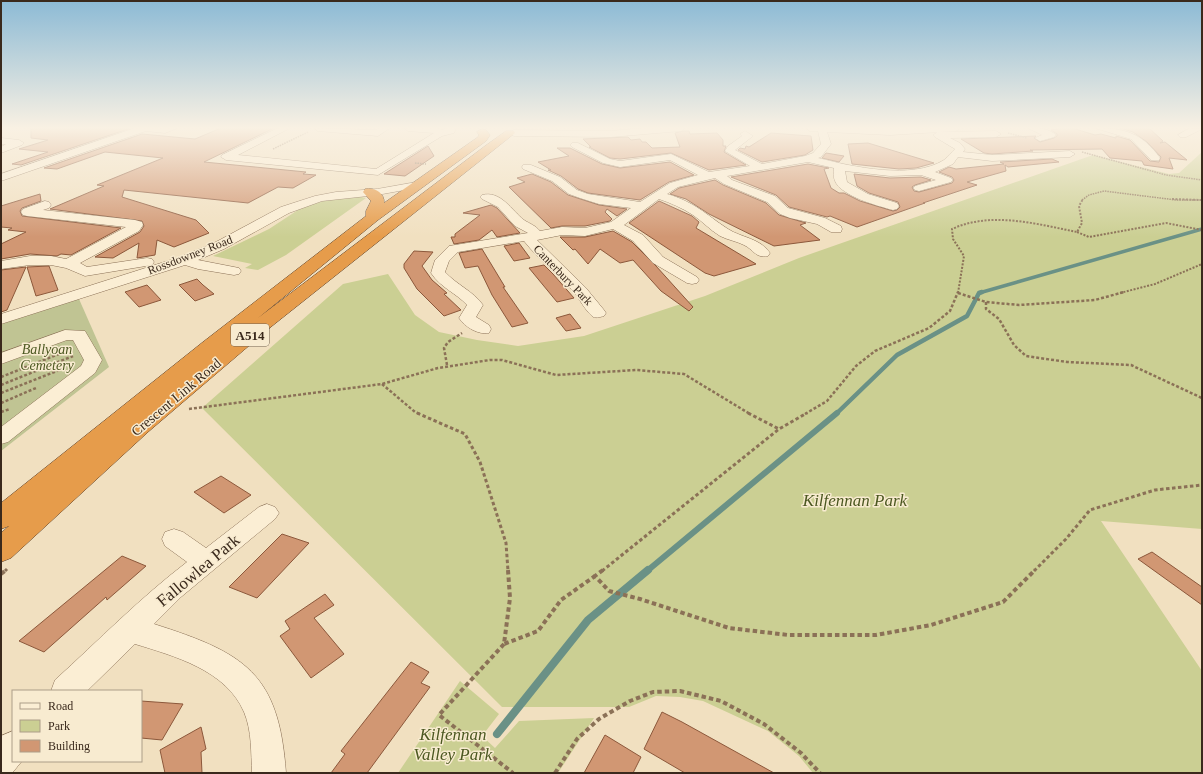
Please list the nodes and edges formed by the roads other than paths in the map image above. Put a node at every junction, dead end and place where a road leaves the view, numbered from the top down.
1 (41, 164) edge
2 (298, 164) edge
3 (391, 164) edge
4 (446, 164) edge
5 (469, 164) edge
6 (689, 164) edge
7 (755, 164) edge
8 (778, 164) edge
9 (826, 164) edge
10 (946, 164) edge
11 (527, 167) dead end
12 (761, 167) junction
13 (839, 168) junction
14 (924, 172) junction
15 (713, 175) junction
16 (1, 178) edge
17 (442, 185) junction
18 (412, 188) junction
19 (919, 188) dead end
20 (373, 192) junction
21 (657, 195) junction
22 (486, 197) dead end
23 (45, 205) dead end
24 (643, 206) junction
25 (893, 206) dead end
26 (373, 217) junction
27 (615, 225) junction
28 (239, 226) dead end
29 (836, 229) dead end
30 (533, 237) junction
31 (763, 253) dead end
32 (185, 260) junction
33 (69, 263) junction
34 (1, 265) edge
35 (234, 272) dead end
36 (692, 280) dead end
37 (598, 312) dead end
38 (1, 319) edge
39 (480, 327) road end
40 (1, 359) edge
41 (1, 436) edge
42 (267, 513) dead end
43 (1, 518) edge
44 (174, 539) dead end
45 (1, 550) edge
46 (207, 562) junction
47 (130, 629) junction
48 (67, 690) edge
49 (12, 748) edge
50 (1, 760) edge
51 (270, 773) edge

1 - 16 street
2 - 3 street
4 - 18 highway, Crescent Link Road / A514
5 - 17 highway, Crescent Link Road / A514
6 - 15 street
7 - 12 street
8 - 12 street, Canterbury Park
9 - 13 street
10 - 14 street
11 - 24 street
12 - 15 street, Canterbury Park
13 - 14 street
13 - 25 street
14 - 19 street
15 - 21 street, Canterbury Park
15 - 29 street
17 - 18 street, Rossdowney Road
17 - 45 highway, Crescent Link Road / A514
18 - 20 street, Rossdowney Road
18 - 26 highway, Crescent Link Road / A514
20 - 26 highway
20 - 32 street, Rossdowney Road
21 - 24 street, Canterbury Park
21 - 31 street
22 - 30 street
23 - 33 street
24 - 27 street, Canterbury Park
26 - 43 highway, Crescent Link Road / A514
27 - 30 street, Canterbury Park
27 - 36 street
28 - 33 street
30 - 37 street, Canterbury Park
30 - 39 street, Canterbury Park
32 - 35 street
32 - 38 street, Rossdowney Road
33 - 34 street
40 - 41 street
42 - 46 street, Fallowlea Park
44 - 46 street
46 - 47 street, Fallowlea Park
47 - 48 street, Fallowlea Park
47 - 51 street
49 - 50 street

